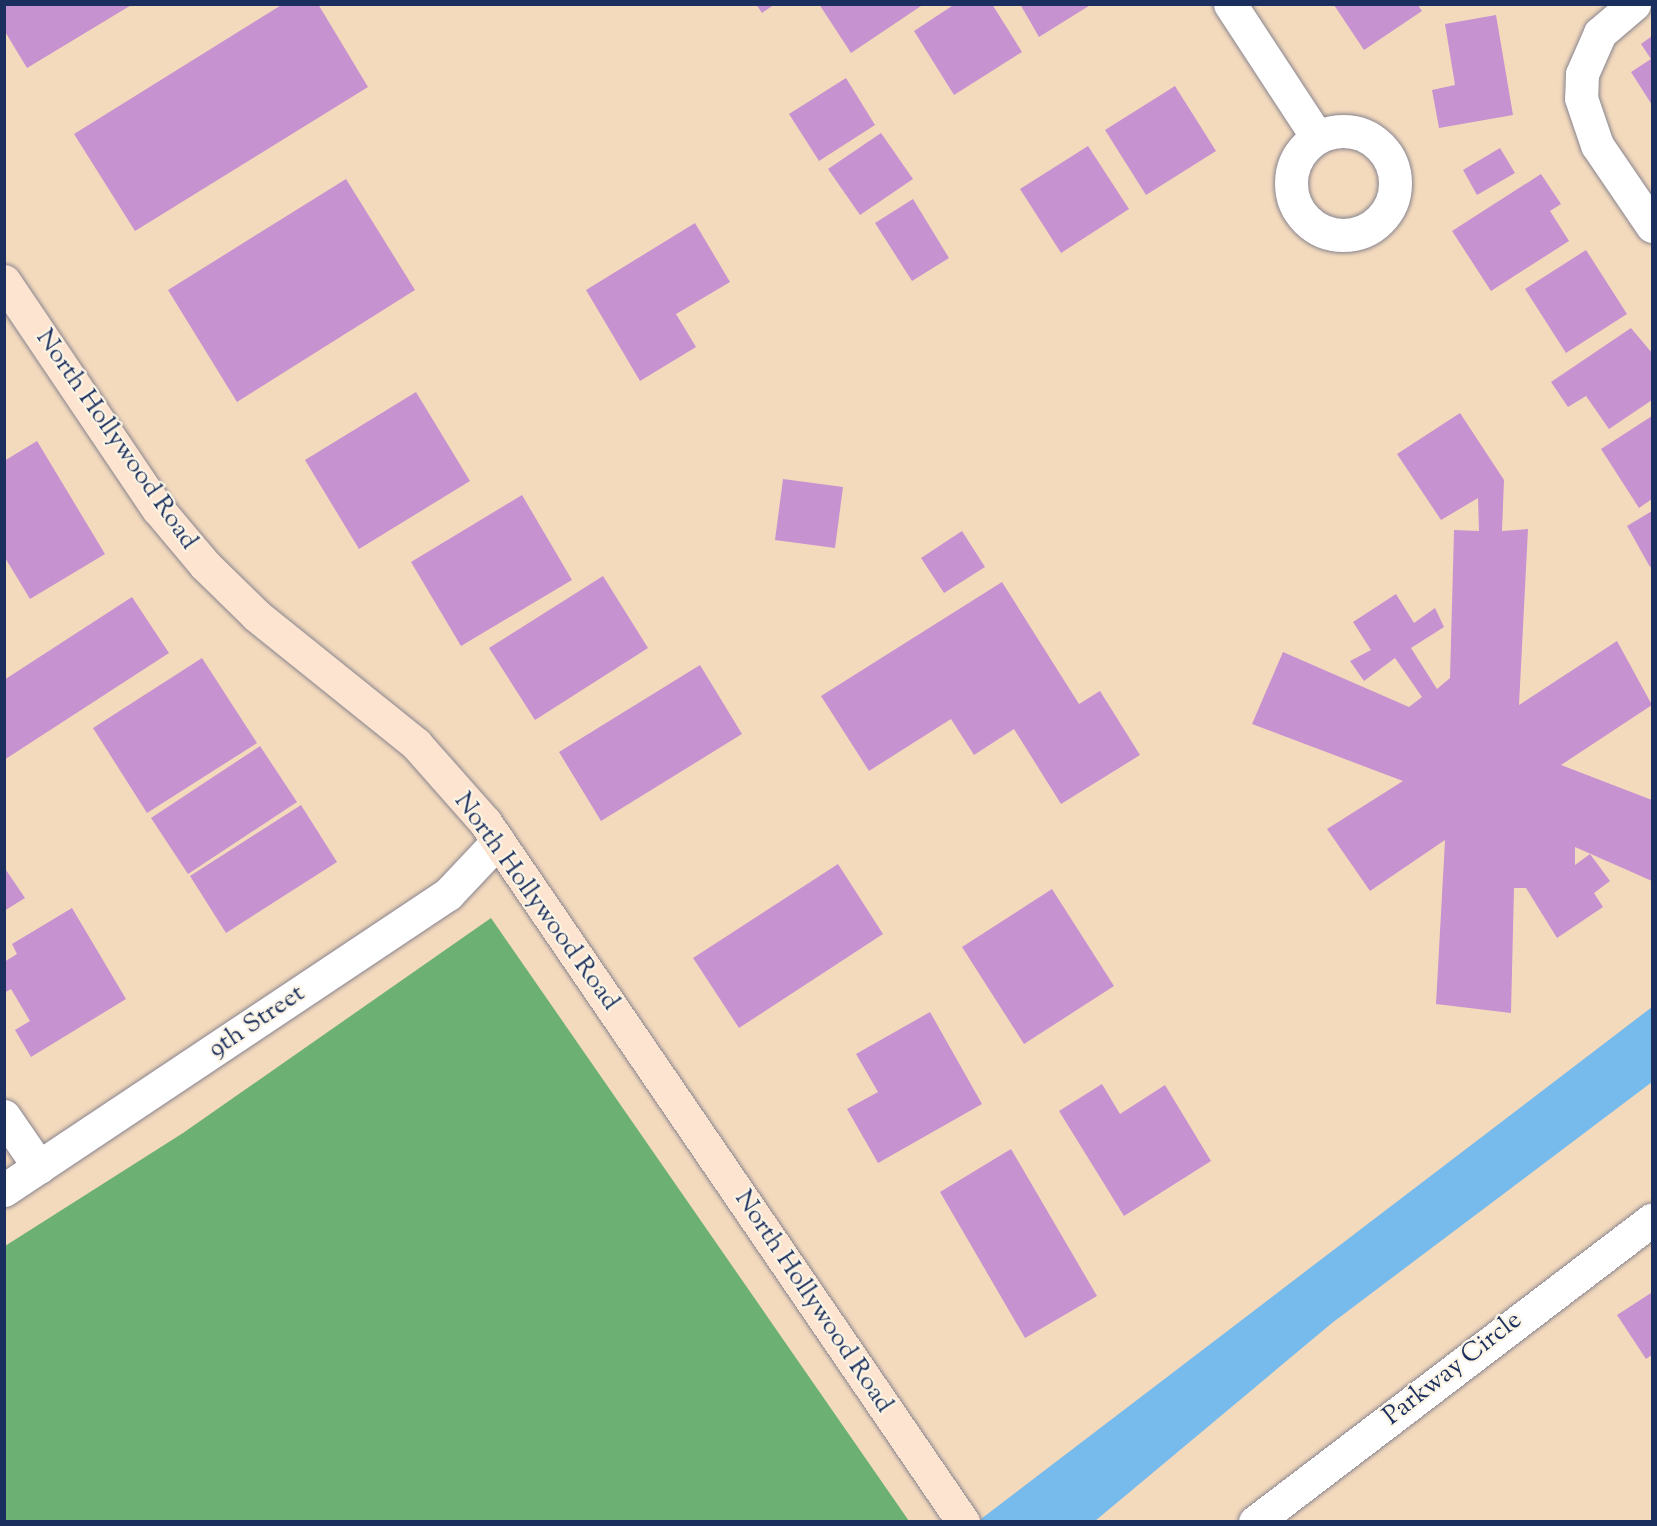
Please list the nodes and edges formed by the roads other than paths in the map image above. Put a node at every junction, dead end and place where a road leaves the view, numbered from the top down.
1 (1230, 4) edge
2 (1634, 4) edge
3 (1317, 137) dead end
4 (1653, 226) edge
5 (4, 281) edge
6 (498, 841) junction
7 (4, 1116) edge
8 (39, 1167) junction
9 (4, 1190) edge
10 (1653, 1220) edge
11 (963, 1521) edge
12 (1255, 1521) edge

1 - 3 street
2 - 4 street
5 - 6 main road, North Hollywood Road
6 - 8 street, 9th Street
6 - 11 main road, North Hollywood Road
7 - 8 street
8 - 9 street, 9th Street
10 - 12 street, Parkway Circle

